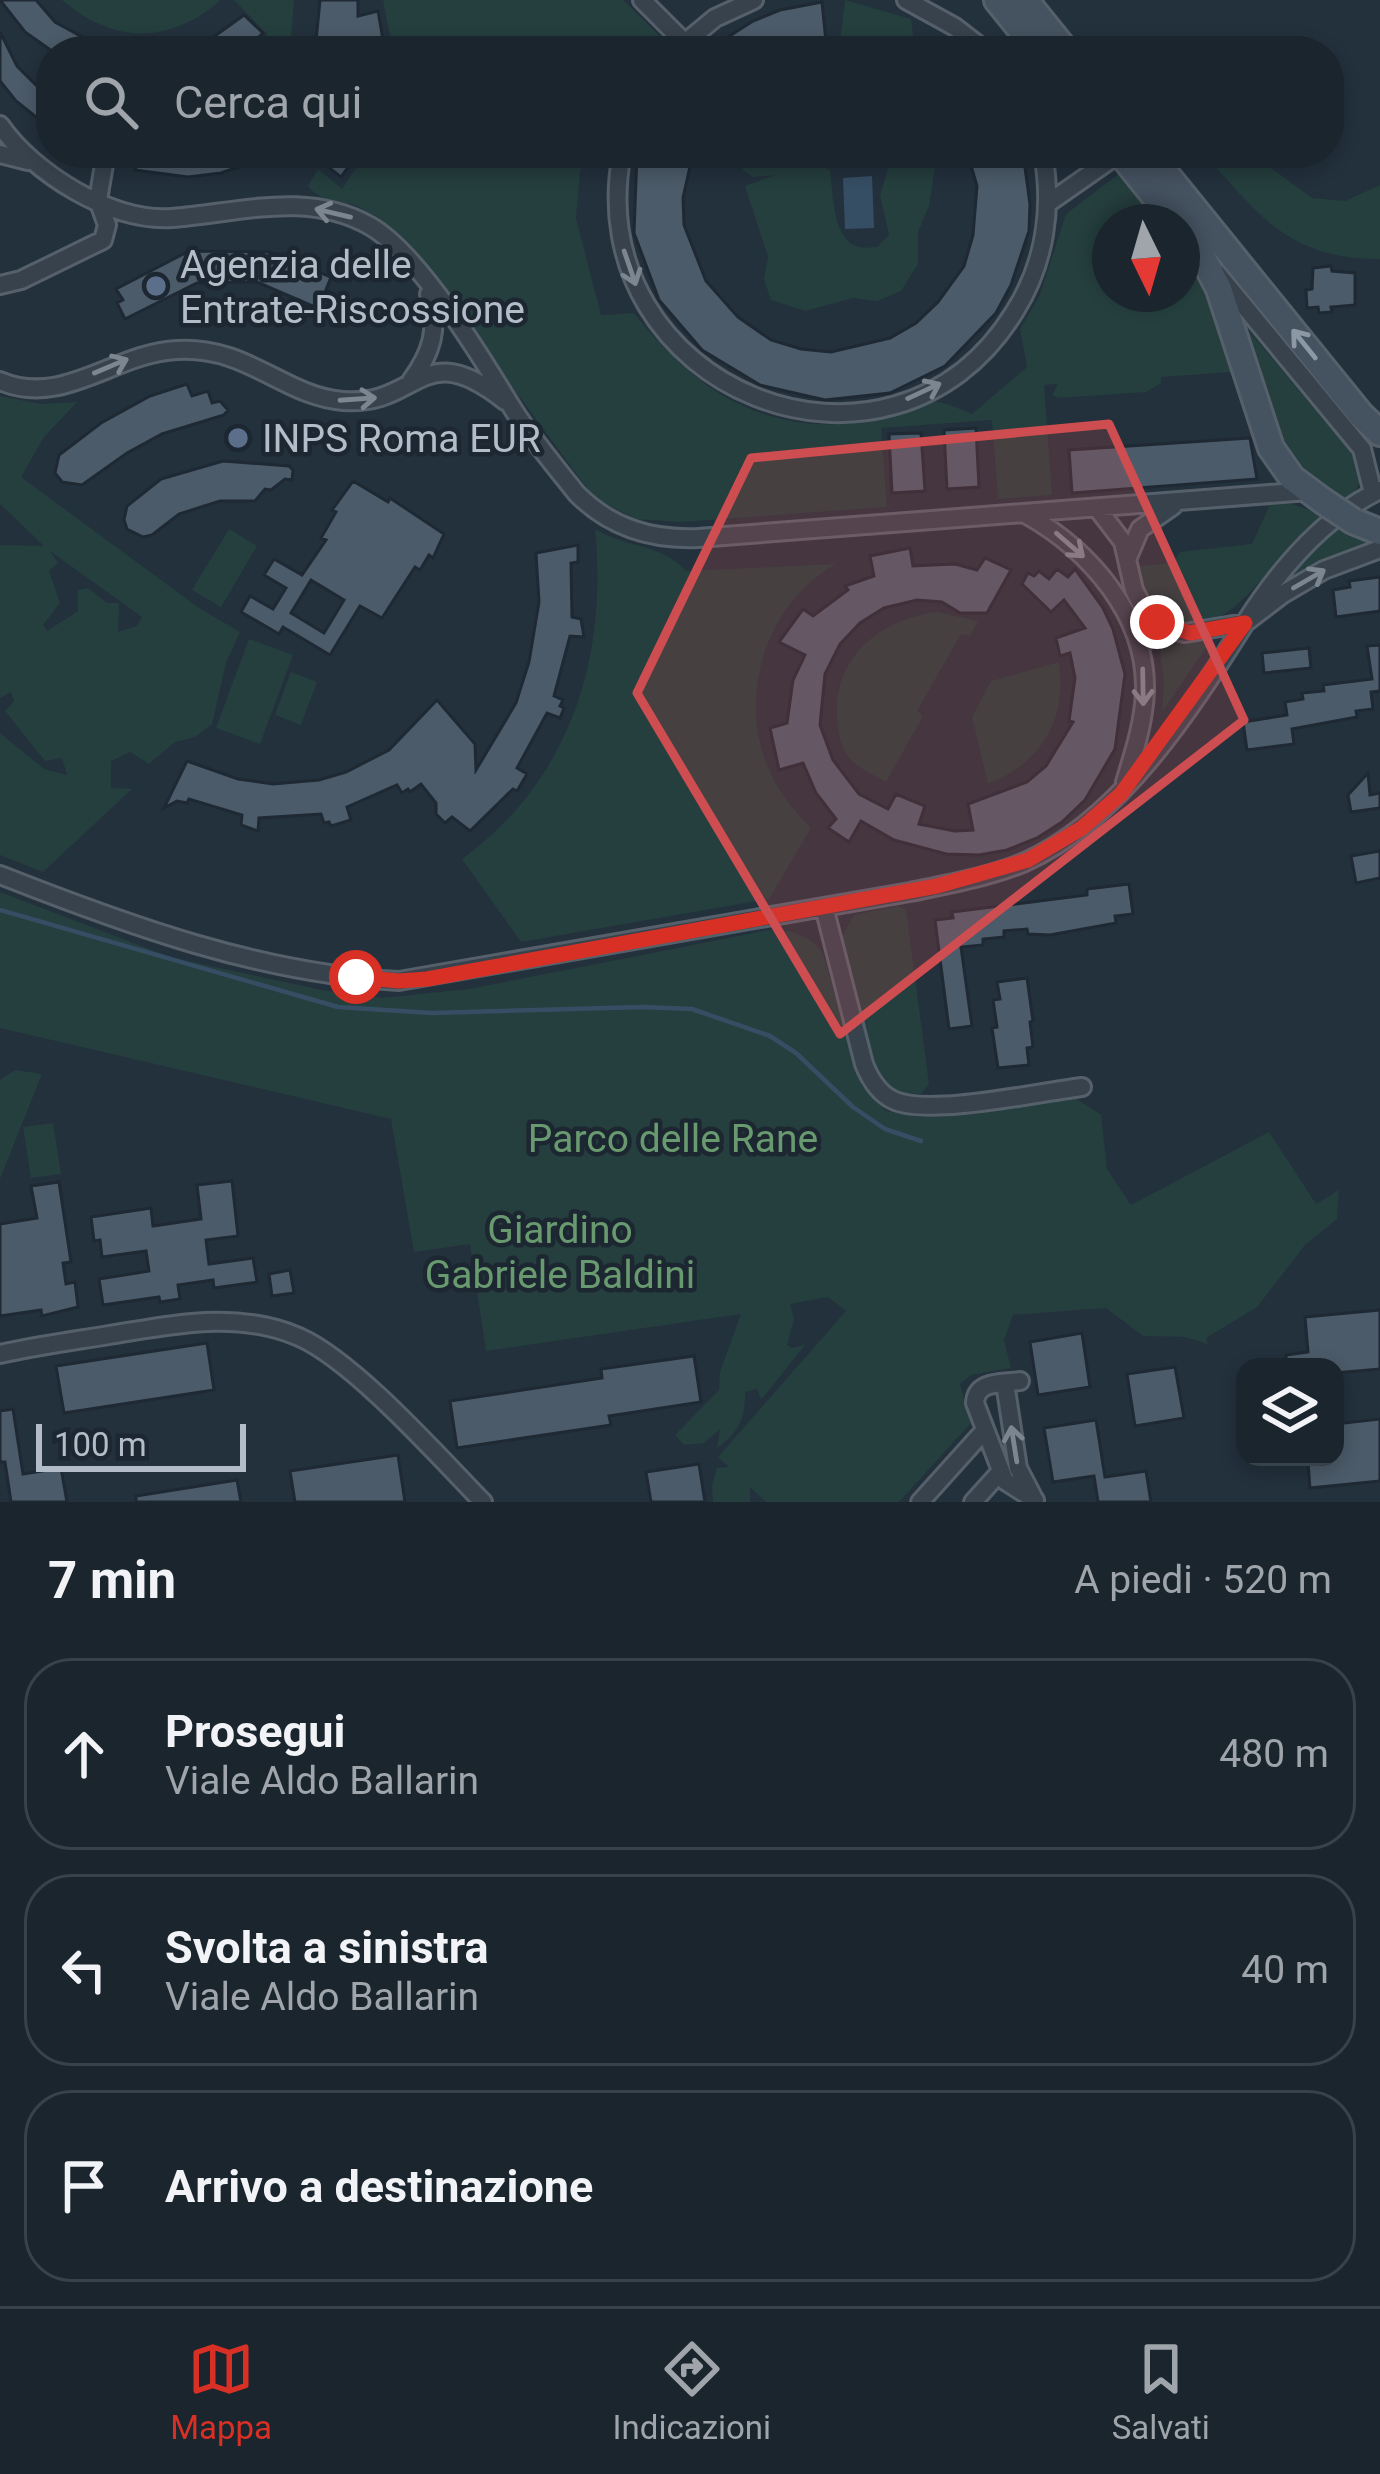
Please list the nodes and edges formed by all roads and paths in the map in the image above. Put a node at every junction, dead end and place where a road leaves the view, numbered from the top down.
1 (643, 0) edge
2 (754, 0) edge
3 (906, 0) edge
4 (997, 0) edge
5 (1025, 0) edge
6 (672, 36) edge
7 (692, 36) edge
8 (967, 36) edge
9 (1026, 36) edge
10 (1054, 36) edge
11 (0, 125) edge
12 (0, 154) edge
13 (29, 161) junction
14 (36, 166) edge
15 (40, 168) edge
16 (103, 168) edge
17 (620, 168) edge
18 (1044, 168) edge
19 (1099, 168) edge
20 (1132, 168) edge
21 (1161, 168) edge
22 (98, 200) junction
23 (1048, 204) junction
24 (1161, 204) edge
25 (1201, 254) joint
26 (424, 280) junction
27 (0, 285) edge
28 (0, 381) edge
29 (410, 382) junction
30 (511, 405) junction
31 (1380, 433) edge
32 (1376, 491) edge
33 (1316, 496) junction
34 (1189, 500) junction
35 (1097, 508) junction
36 (1025, 514) junction
37 (1380, 532) edge
38 (1380, 548) edge
39 (1128, 557) junction
40 (1245, 623) junction
41 (1121, 794) junction
42 (0, 875) edge
43 (824, 908) junction
44 (1082, 1087) dead end
45 (0, 1354) edge
46 (984, 1430) junction
47 (1001, 1471) junction
48 (1036, 1501) edge
49 (484, 1502) edge
50 (920, 1502) edge
51 (973, 1502) edge

1 - 6 street
2 - 7 street
3 - 8 street
4 - 9 main road
5 - 10 main road
11 - 13 street
12 - 13 street
13 - 14 street
15 - 22 street
16 - 22 street
17 -> 23 street
18 - 23 street
19 - 23 street
20 - 24 main road
31 -> 21 main road
26 -> 22 street
22 - 27 street
25 - 32 street
25 - 33 main road
26 - 29 street
26 - 30 street
28 -> 29 street
29 - 30 street
30 - 36 street
32 - 40 street
33 - 34 street
33 - 37 main road, bridge
34 - 35 street
34 - 39 street
35 - 36 street
35 - 39 street
36 -> 41 street
40 -> 38 street
39 - 40 street
40 - 41 street
41 - 43 street
42 - 43 street
43 - 44 street
45 - 49 street
46 - 47 street
48 -> 46 street
46 - 50 street
47 - 48 street
47 - 51 street

